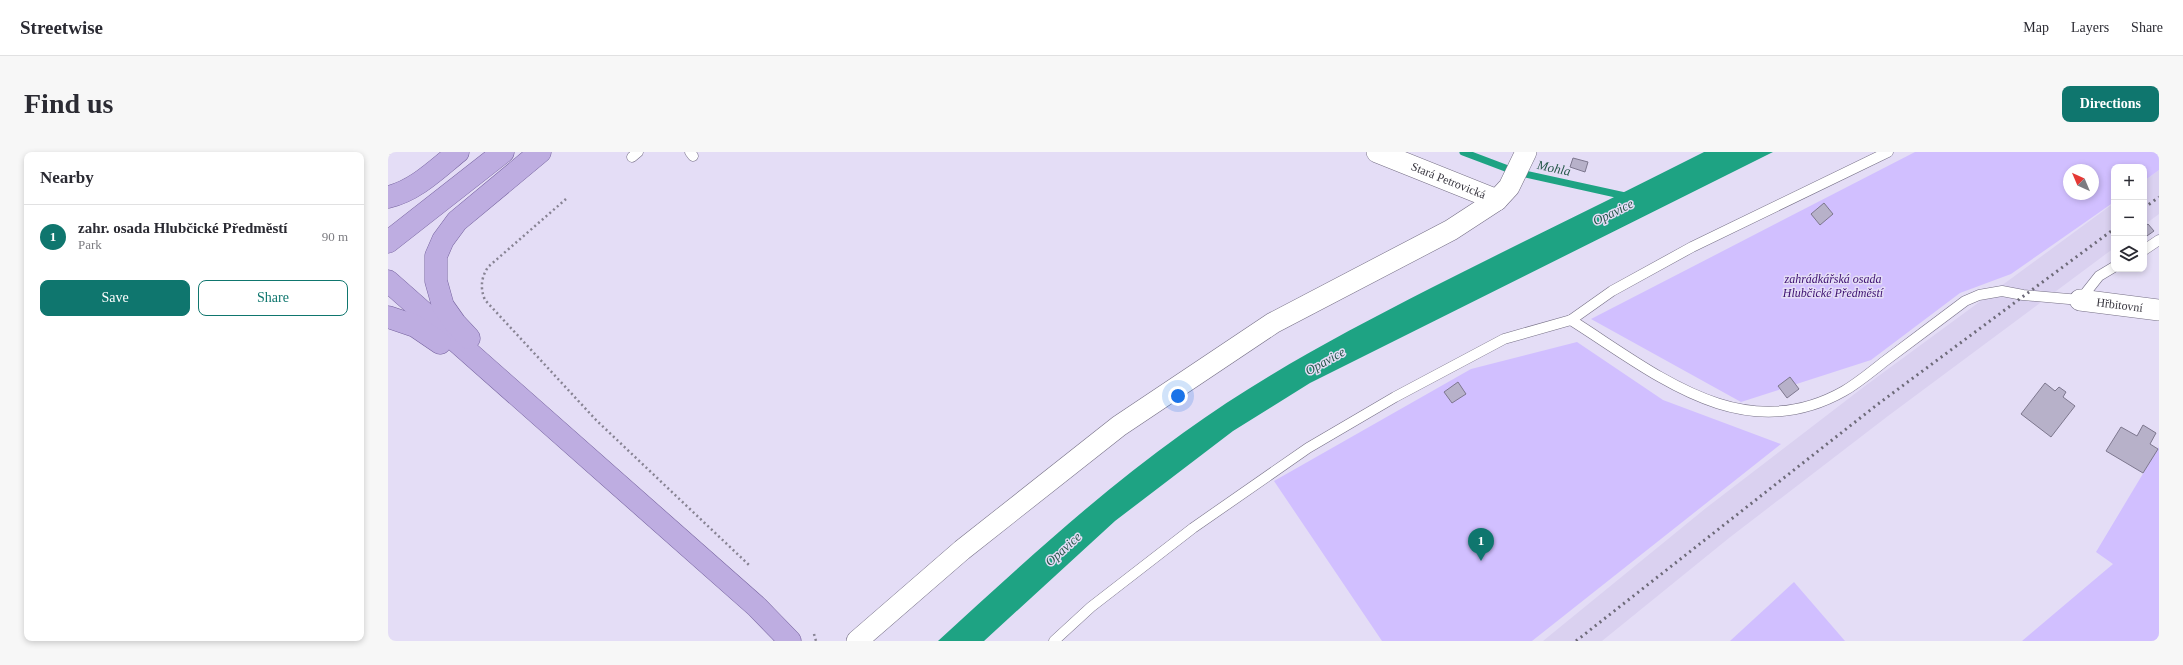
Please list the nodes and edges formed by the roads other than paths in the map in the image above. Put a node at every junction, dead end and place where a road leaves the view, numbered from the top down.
1 (458, 152) edge
2 (503, 152) edge
3 (540, 152) edge
4 (1377, 152) edge
5 (1526, 152) edge
6 (1888, 152) edge
7 (1503, 193) junction
8 (388, 197) edge
9 (2159, 240) edge
10 (388, 242) edge
11 (2147, 248) edge
12 (2111, 269) edge
13 (388, 281) edge
14 (2080, 300) junction
15 (2159, 310) edge
16 (388, 317) edge
17 (1571, 320) junction
18 (526, 404) junction
19 (790, 641) edge
20 (857, 641) edge
21 (1054, 641) edge

1 - 8 main road
2 - 10 main road
3 - 18 main road
4 - 7 street, Stará Petrovická
5 - 7 street
6 - 17 lane
7 - 20 street
9 - 11 lane
12 - 14 lane
13 - 18 main road
14 - 15 street, Hřbitovní
14 - 17 lane
16 - 18 main road
17 - 21 lane
18 - 19 main road

